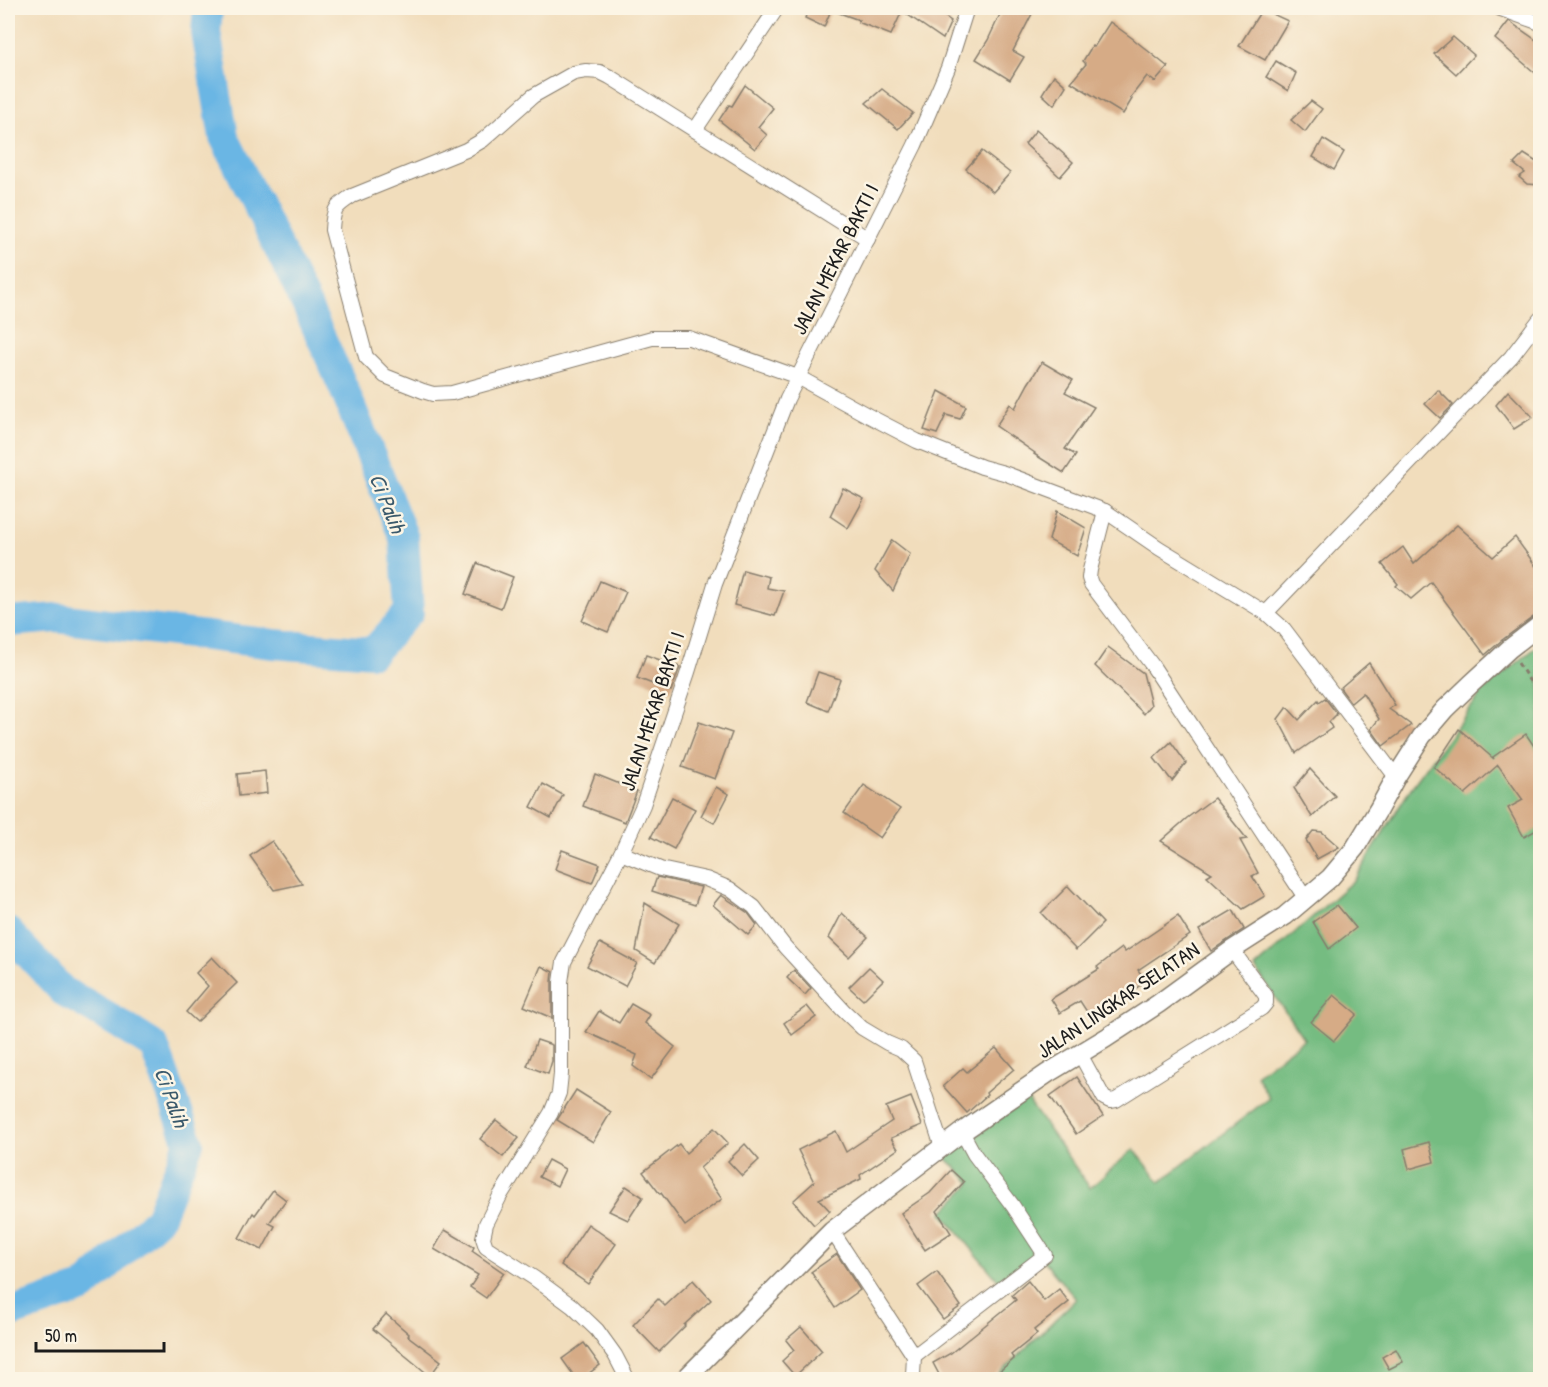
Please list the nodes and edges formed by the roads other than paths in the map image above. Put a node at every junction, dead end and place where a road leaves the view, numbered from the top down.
1 (777, 8) edge
2 (967, 8) edge
3 (1498, 8) edge
4 (1540, 23) edge
5 (695, 130) junction
6 (868, 239) junction
7 (1540, 319) edge
8 (798, 377) junction
9 (1105, 511) junction
10 (1266, 613) junction
11 (1540, 625) edge
12 (1396, 777) junction
13 (621, 853) junction
14 (1306, 899) junction
15 (1232, 950) junction
16 (1080, 1054) junction
17 (962, 1132) junction
18 (942, 1147) junction
19 (832, 1231) junction
20 (914, 1356) junction
21 (628, 1380) edge
22 (684, 1380) edge
23 (911, 1380) edge

1 - 5 street
2 - 6 street, JALAN MEKAR BAKTI I
3 - 4 street
5 - 6 street
5 - 8 street
6 - 8 street, JALAN MEKAR BAKTI I
7 - 10 street
8 - 9 street
8 - 13 street, JALAN MEKAR BAKTI I
9 - 10 street
9 - 14 street
10 - 12 street
11 - 12 street, JALAN LINGKAR SELATAN
12 - 14 street, JALAN LINGKAR SELATAN
13 - 18 street
13 - 21 street, JALAN MEKAR BAKTI I
14 - 15 street, JALAN LINGKAR SELATAN
15 - 16 street, JALAN LINGKAR SELATAN
15 - 16 street
16 - 17 street, JALAN LINGKAR SELATAN
17 - 18 street, JALAN LINGKAR SELATAN
17 - 20 street
18 - 19 street, JALAN LINGKAR SELATAN
19 - 20 street
19 - 22 street, JALAN LINGKAR SELATAN
20 - 23 street

